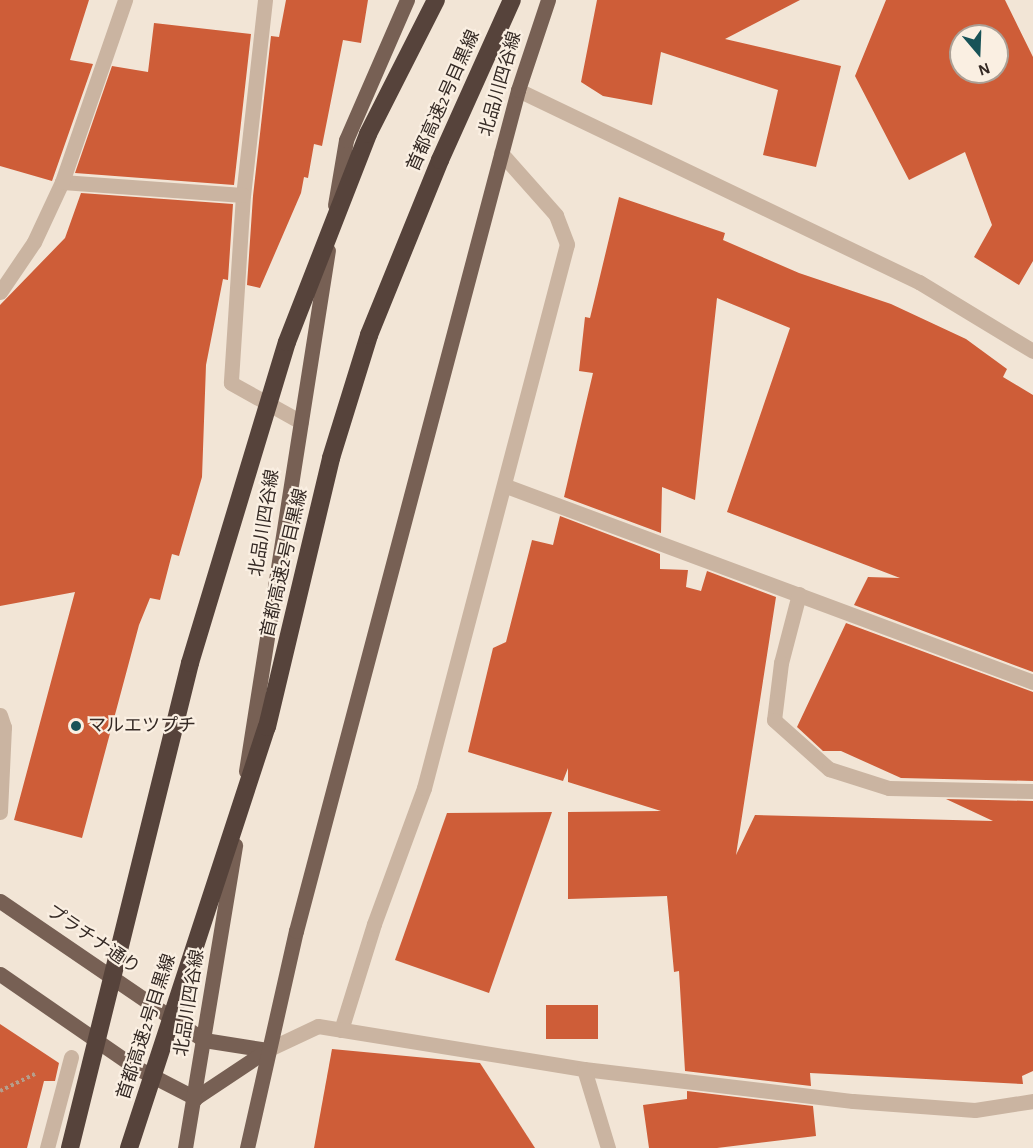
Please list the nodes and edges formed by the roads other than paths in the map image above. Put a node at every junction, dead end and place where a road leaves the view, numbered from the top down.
1 (125, 0) edge
2 (265, 0) edge
3 (407, 0) edge
4 (436, 0) edge
5 (512, 0) edge
6 (548, 0) edge
7 (518, 90) junction
8 (501, 153) junction
9 (62, 182) junction
10 (243, 195) junction
11 (0, 292) edge
12 (1033, 351) edge
13 (301, 422) junction
14 (506, 486) junction
15 (799, 594) junction
16 (1033, 682) edge
17 (0, 715) edge
18 (1033, 791) edge
19 (0, 812) edge
20 (0, 901) edge
21 (0, 974) edge
22 (341, 1030) junction
23 (204, 1040) junction
24 (267, 1050) junction
25 (70, 1057) dead end
26 (584, 1069) junction
27 (195, 1098) junction
28 (1033, 1101) edge
29 (47, 1148) edge
30 (69, 1148) edge
31 (129, 1148) edge
32 (185, 1148) edge
33 (247, 1148) edge
34 (608, 1148) edge

1 - 9 street
2 - 10 street
3 - 13 main road, 北品川四谷線
4 - 30 highway, bridge
5 - 31 highway, 首都高速2号目黒線, bridge
6 - 7 main road, 北品川四谷線
7 - 8 main road, 北品川四谷線
7 - 12 street
8 - 14 street
8 - 24 main road, 北品川四谷線
9 - 10 street
9 - 11 street
10 - 13 street
13 - 23 main road, 北品川四谷線
14 - 15 street
14 - 22 street
15 - 16 street
15 - 18 street
17 - 19 street
20 - 23 main road, プラチナ通り
21 - 27 main road
22 - 24 street
22 - 26 street
23 - 24 main road, プラチナ通り
23 - 27 main road, 北品川四谷線
24 - 27 main road
24 - 33 main road, 北品川四谷線
25 - 29 street
26 - 28 street
26 - 34 street
27 - 32 main road, 北品川四谷線

